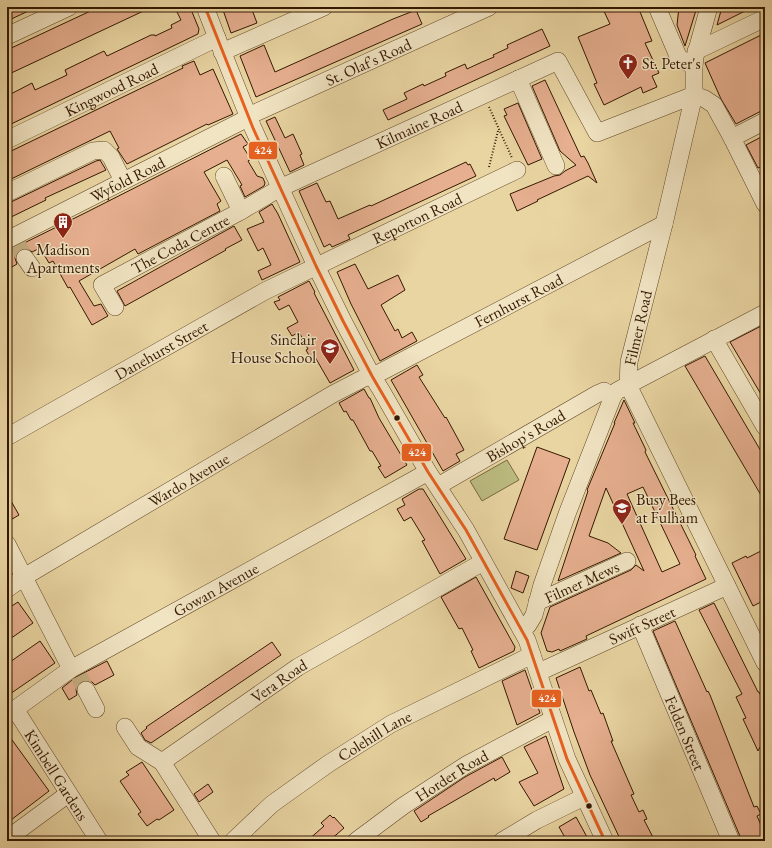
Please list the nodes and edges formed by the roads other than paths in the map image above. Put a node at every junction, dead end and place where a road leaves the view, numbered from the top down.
1 (69, 7) edge
2 (205, 7) edge
3 (324, 7) edge
4 (489, 7) edge
5 (656, 7) edge
6 (709, 7) edge
7 (765, 18) edge
8 (7, 36) edge
9 (219, 45) junction
10 (695, 58) junction
11 (518, 79) junction
12 (694, 95) junction
13 (249, 118) junction
14 (765, 121) edge
15 (732, 138) junction
16 (7, 140) edge
17 (556, 166) dead end
18 (517, 170) road end
19 (224, 176) dead end
20 (123, 182) junction
21 (280, 188) junction
22 (7, 193) edge
23 (765, 204) edge
24 (241, 211) junction
25 (664, 224) junction
26 (12, 240) edge
27 (316, 266) junction
28 (114, 307) dead end
29 (765, 313) edge
30 (714, 340) junction
31 (372, 376) junction
32 (628, 384) junction
33 (613, 396) junction
34 (765, 427) edge
35 (7, 437) edge
36 (428, 472) junction
37 (438, 486) junction
38 (7, 544) edge
39 (627, 561) dead end
40 (483, 562) junction
41 (24, 577) junction
42 (727, 586) junction
43 (7, 589) edge
44 (537, 602) junction
45 (640, 625) junction
46 (521, 630) junction
47 (532, 655) junction
48 (765, 663) edge
49 (539, 672) junction
50 (78, 676) junction
51 (96, 709) dead end
52 (11, 712) edge
53 (554, 719) junction
54 (124, 727) dead end
55 (162, 762) junction
56 (68, 794) junction
57 (584, 797) junction
58 (7, 839) edge
59 (99, 841) edge
60 (212, 841) edge
61 (233, 841) edge
62 (356, 841) edge
63 (502, 841) edge
64 (605, 841) edge
65 (732, 841) edge

1 - 8 street
2 - 9 street
3 - 9 street, Kingwood Road
4 - 13 street, St. Olaf's Road
5 - 10 street
6 - 10 street, Filmer Road
7 - 10 street
9 - 13 street
9 - 16 street, Kingwood Road
10 - 12 street, Filmer Road
11 - 12 street, Kilmaine Road
11 - 17 street
11 - 21 street, Kilmaine Road
12 - 15 street
12 - 25 street, Filmer Road
13 - 20 street, Wyfold Road
13 - 21 street
14 - 15 street
15 - 23 street
18 - 27 street, Reporton Road
19 - 24 street
20 - 22 street
20 - 26 street, Wyfold Road
21 - 24 street, The Coda Centre
21 - 27 street
24 - 28 street, The Coda Centre
25 - 31 street, Fernhurst Road
25 - 32 street, Filmer Road
27 - 31 street
27 - 35 street, Danehurst Street
29 - 30 street
30 - 32 street
30 - 34 street
31 - 36 street
31 - 41 street, Wardo Avenue
32 - 33 street, Filmer Road
32 - 42 street
33 - 37 street, Bishop's Road
33 - 44 street
36 - 37 street
36 - 50 street, Gowan Avenue
37 - 40 street
38 - 41 street
39 - 44 street, Filmer Mews
40 - 46 street
40 - 55 street, Vera Road
41 - 43 street, Wardo Avenue
41 - 50 street
42 - 45 street, Swift Street
42 - 48 street
44 - 46 street
45 - 49 street, Swift Street
45 - 65 street, Felden Street
46 - 47 street
47 - 49 street
47 - 61 street, Colehill Lane
49 - 53 street
50 - 51 street
50 - 52 street, Gowan Avenue
52 - 56 street, Kimbell Gardens
53 - 57 street
53 - 62 street, Horder Road
54 - 55 street
55 - 60 street
56 - 58 street
56 - 59 street, Kimbell Gardens
57 - 63 street
57 - 64 street

